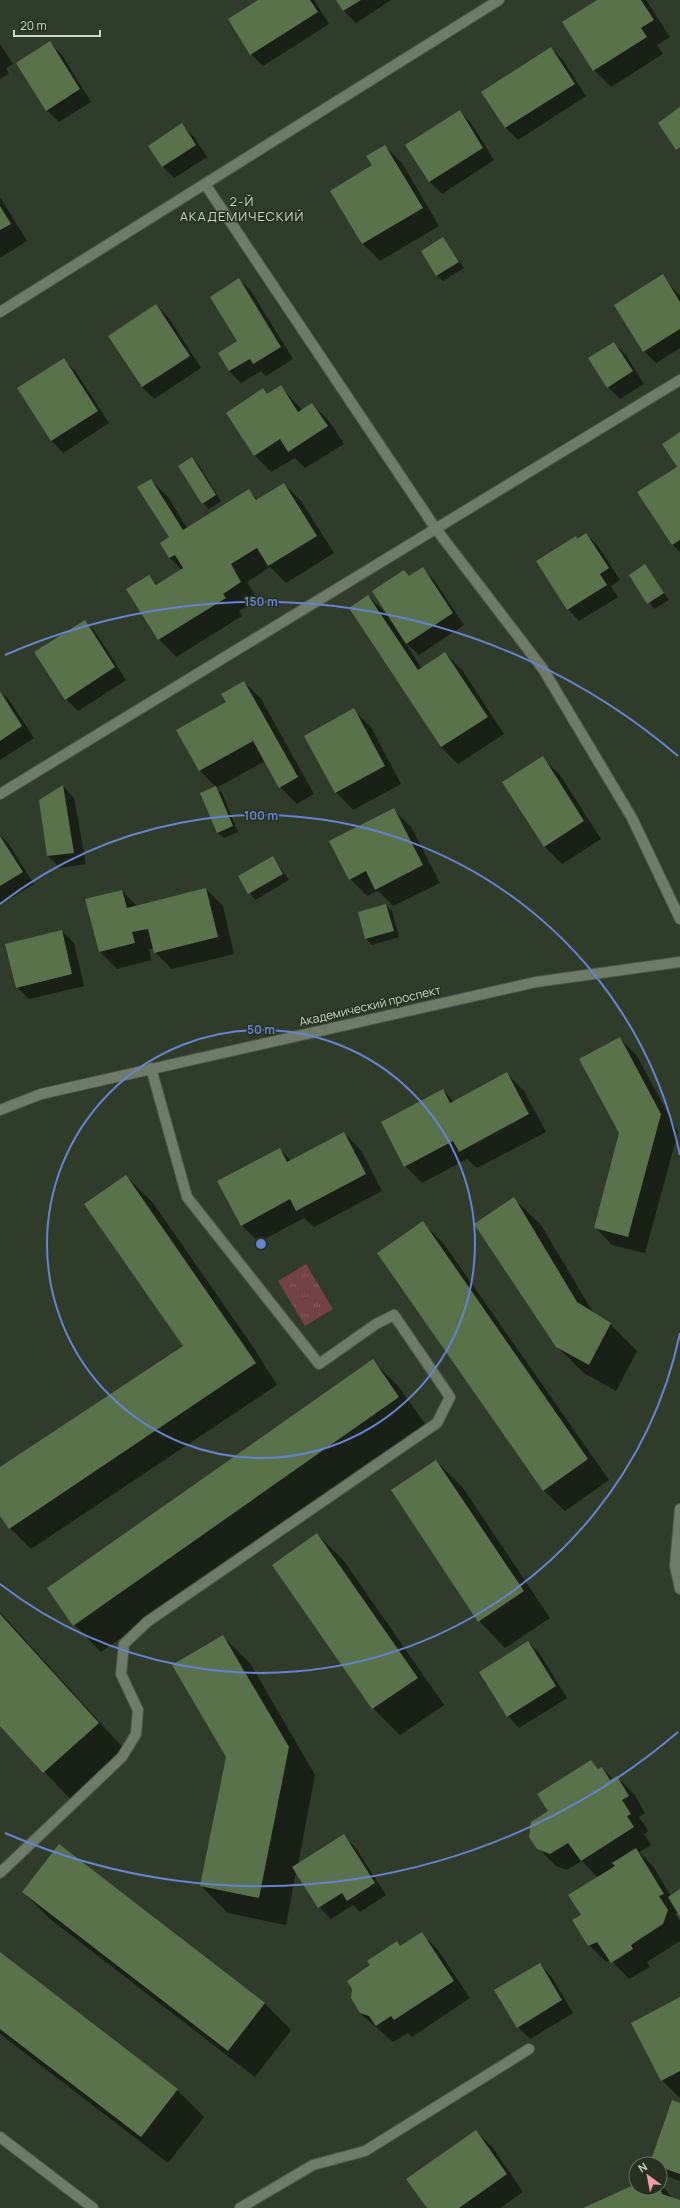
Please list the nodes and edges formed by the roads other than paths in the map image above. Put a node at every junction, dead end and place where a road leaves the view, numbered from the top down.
1 (499, 0) edge
2 (205, 184) junction
3 (0, 312) edge
4 (680, 380) edge
5 (436, 529) junction
6 (0, 794) edge
7 (680, 919) edge
8 (680, 962) edge
9 (150, 1068) junction
10 (0, 1110) edge
11 (680, 1509) edge
12 (680, 1589) edge
13 (0, 1873) edge
14 (528, 2050) dead end
15 (0, 2137) edge
16 (93, 2208) edge
17 (240, 2208) edge

1 - 2 street
2 - 3 street
2 - 5 street
4 - 5 street
5 - 6 street
5 - 7 street
8 - 9 street, Академический проспект
9 - 10 street, Академический проспект
9 - 13 street
11 - 12 street
14 - 17 street
15 - 16 street

